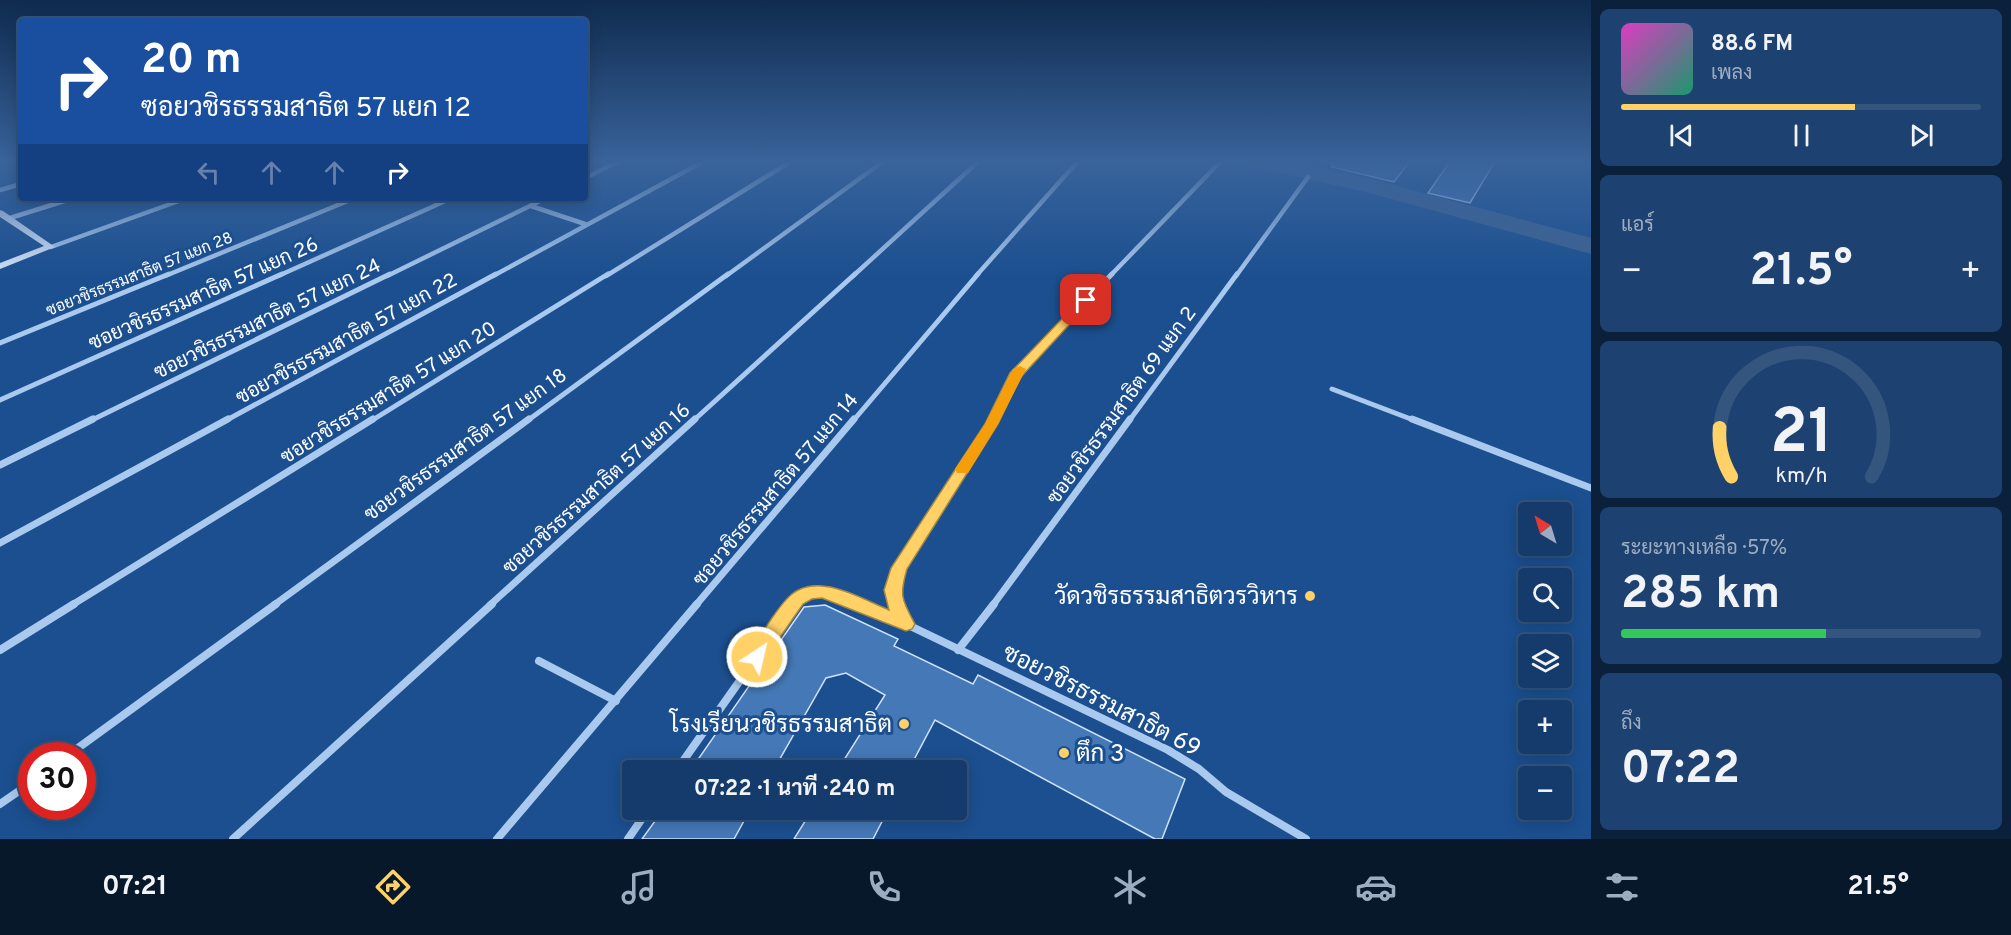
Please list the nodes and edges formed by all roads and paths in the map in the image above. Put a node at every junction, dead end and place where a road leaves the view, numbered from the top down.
1 (632, 199) edge
2 (730, 199) edge
3 (831, 199) edge
4 (937, 199) edge
5 (1043, 199) edge
6 (1184, 199) edge
7 (1292, 199) edge
8 (64, 201) edge
9 (179, 201) edge
10 (348, 201) edge
11 (445, 201) edge
12 (540, 201) edge
13 (531, 206) junction
14 (0, 213) edge
15 (10, 218) junction
16 (585, 224) junction
17 (51, 248) junction
18 (0, 266) edge
19 (0, 343) edge
20 (1332, 389) dead end
21 (0, 400) edge
22 (0, 465) edge
23 (1591, 488) edge
24 (0, 543) edge
25 (906, 624) junction
26 (0, 650) edge
27 (958, 650) junction
28 (539, 660) dead end
29 (616, 701) junction
30 (86, 742) edge
31 (684, 760) edge
32 (18, 792) edge
33 (0, 804) edge
34 (641, 820) edge
35 (233, 839) edge
36 (497, 839) edge
37 (628, 839) edge
38 (1306, 839) edge

1 - 16 street, ซอยวชิรธรรมสาธิต 57 แยก 22
2 - 26 street, ซอยวชิรธรรมสาธิต 57 แยก 20
3 - 30 street, ซอยวชิรธรรมสาธิต 57 แยก 18
4 - 35 street, ซอยวชิรธรรมสาธิต 57 แยก 16
5 - 29 street, ซอยวชิรธรรมสาธิต 57 แยก 14
6 - 25 street
7 - 27 street, ซอยวชิรธรรมสาธิต 69 แยก 2
8 - 15 street
9 - 17 street
10 - 19 street, ซอยวชิรธรรมสาธิต 57 แยก 28
11 - 21 street, ซอยวชิรธรรมสาธิต 57 แยก 26
12 - 13 street, ซอยวชิรธรรมสาธิต 57 แยก 24
13 - 16 street
13 - 22 street, ซอยวชิรธรรมสาธิต 57 แยก 24
14 - 15 street
15 - 17 street
16 - 24 street, ซอยวชิรธรรมสาธิต 57 แยก 22
17 - 18 street
20 - 23 street
25 - 27 street, ซอยวชิรธรรมสาธิต 69
25 - 31 street, ซอยวชิรธรรมสาธิต 69
27 - 38 street, ซอยวชิรธรรมสาธิต 69
28 - 29 street
29 - 36 street, ซอยวชิรธรรมสาธิต 57 แยก 14
32 - 33 street
34 - 37 street

